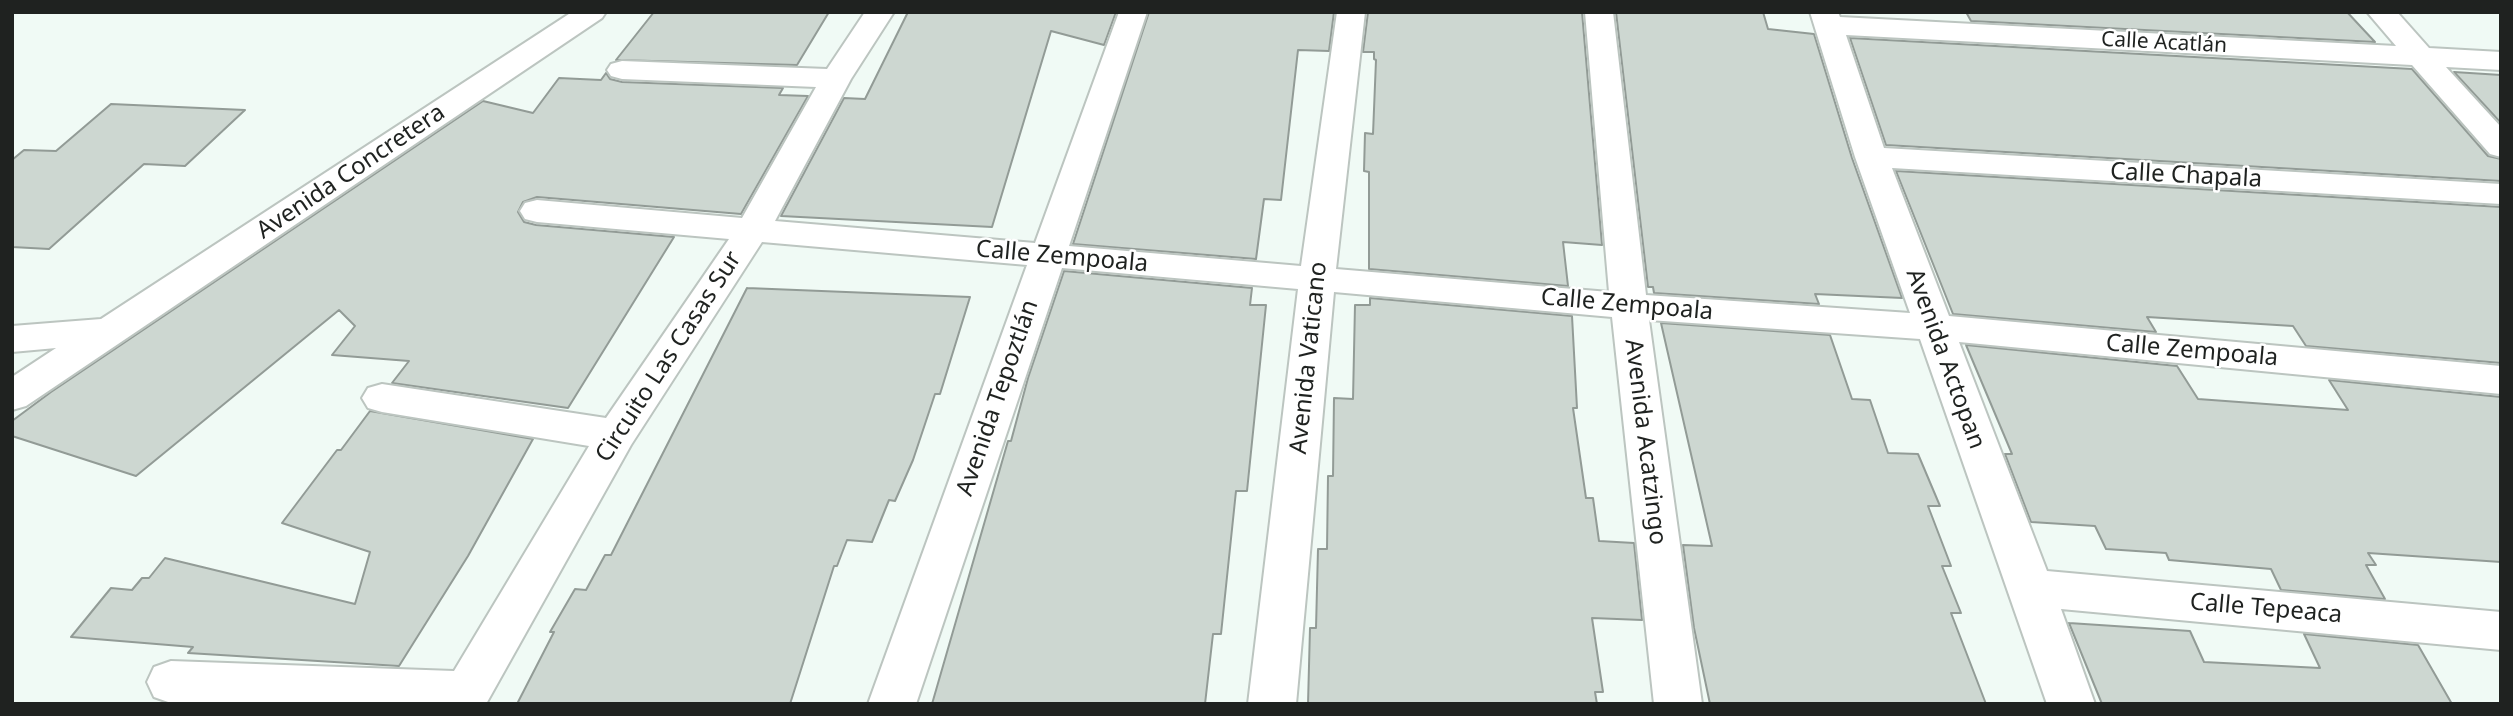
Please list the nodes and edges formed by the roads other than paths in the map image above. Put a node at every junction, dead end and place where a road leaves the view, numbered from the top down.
1 (590, 12) edge
2 (880, 12) edge
3 (1133, 12) edge
4 (1351, 12) edge
5 (1599, 12) edge
6 (2381, 12) edge
7 (1826, 18) edge
8 (2421, 58) junction
9 (2501, 61) edge
10 (622, 70) dead end
11 (836, 79) junction
12 (2501, 147) edge
13 (1871, 158) junction
14 (2501, 194) edge
15 (537, 211) dead end
16 (753, 229) junction
17 (1047, 256) junction
18 (1317, 278) junction
19 (1629, 306) junction
20 (1933, 327) junction
21 (111, 331) junction
22 (12, 339) edge
23 (2501, 380) edge
24 (12, 396) edge
25 (382, 398) dead end
26 (616, 435) junction
27 (2031, 587) junction
28 (2501, 631) edge
29 (171, 682) dead end
30 (462, 698) edge
31 (892, 704) edge
32 (1272, 704) edge
33 (1678, 704) edge
34 (2071, 704) edge

1 - 21 street, Avenida Concretera
2 - 11 street, Circuito Las Casas Sur
3 - 17 street, Avenida Tepoztlán
4 - 18 street, Avenida Vaticano
5 - 19 street, Avenida Acatzingo
6 - 8 street
7 - 8 street, Calle Acatlán
7 - 13 street, Avenida Actopan
8 - 9 street, Calle Acatlán
8 - 12 street
10 - 11 street
11 - 16 street, Circuito Las Casas Sur
13 - 14 street, Calle Chapala
13 - 20 street, Avenida Actopan
15 - 16 street, Calle Zempoala
16 - 17 street, Calle Zempoala
16 - 26 street, Circuito Las Casas Sur
17 - 18 street, Calle Zempoala
17 - 31 street, Avenida Tepoztlán
18 - 19 street, Calle Zempoala
18 - 32 street, Avenida Vaticano
19 - 20 street, Calle Zempoala
19 - 33 street, Avenida Acatzingo
20 - 23 street, Calle Zempoala
20 - 27 street, Avenida Actopan
21 - 22 street
21 - 24 street, Avenida Concretera
25 - 26 street
26 - 30 street, Circuito Las Casas Sur
27 - 28 street, Calle Tepeaca
27 - 34 street, Avenida Actopan
29 - 30 street

